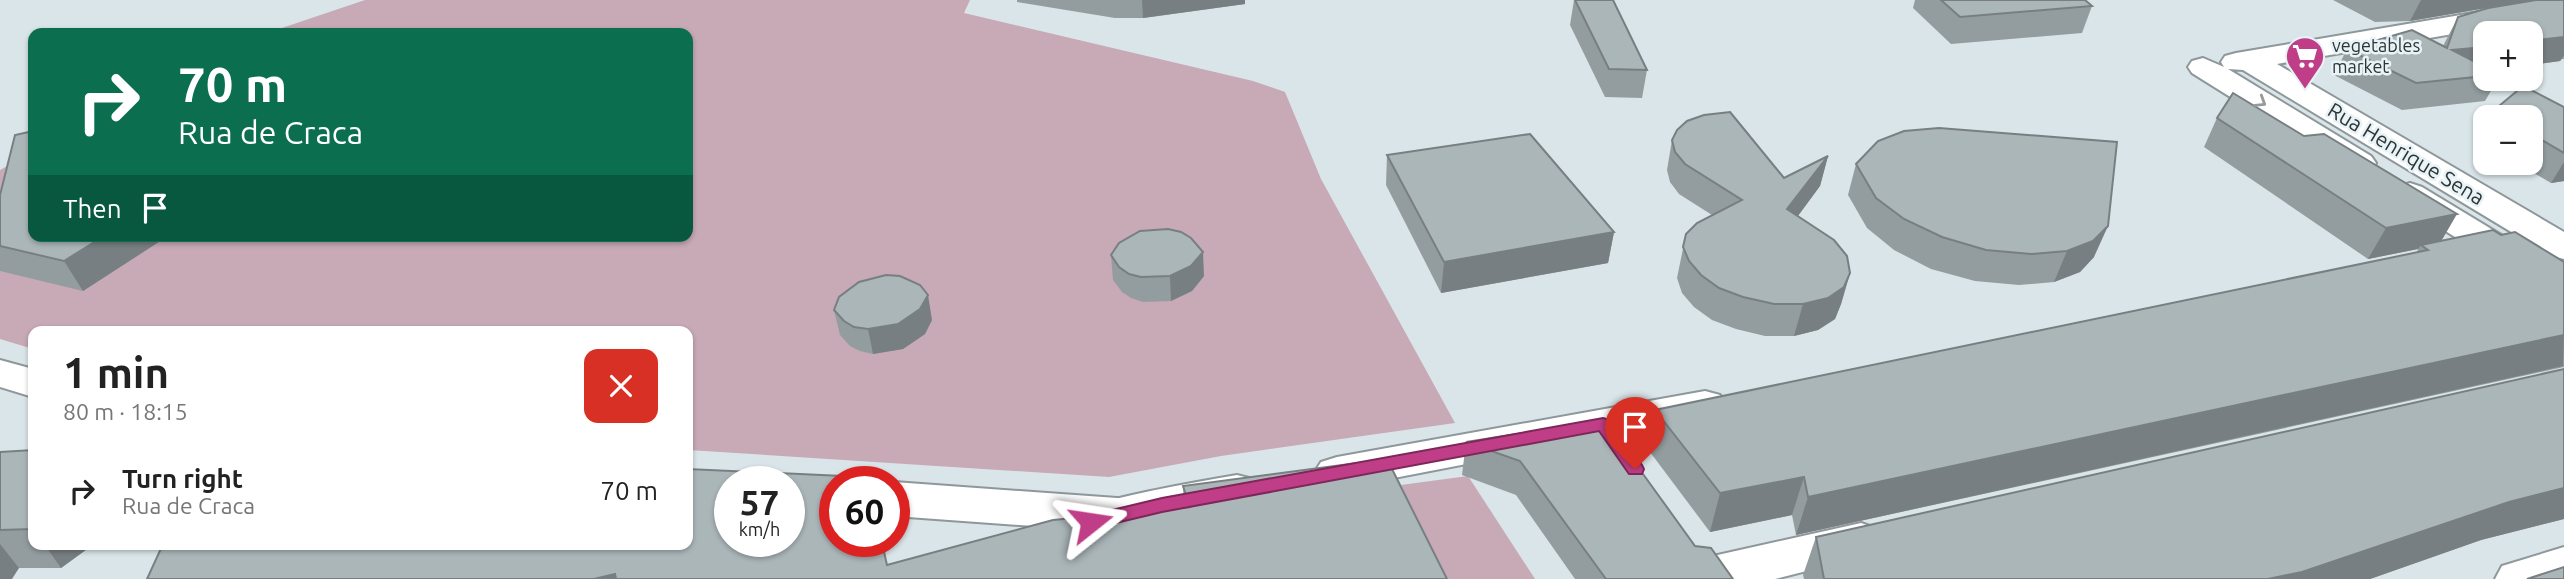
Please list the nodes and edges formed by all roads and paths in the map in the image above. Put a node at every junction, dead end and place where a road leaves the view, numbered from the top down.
1 (2564, 6) edge
2 (2248, 60) junction
3 (2557, 239) edge
4 (2496, 247) junction
5 (2442, 258) edge
6 (2564, 289) edge
7 (0, 373) edge
8 (28, 381) edge
9 (1740, 398) edge
10 (910, 500) edge
11 (1117, 515) junction
12 (1902, 532) edge
13 (1013, 544) edge
14 (2564, 565) edge
15 (1707, 567) edge
16 (2519, 579) edge

1 - 2 main road
2 - 3 main road, Rua Henrique Sena
2 -> 4 main road
4 - 5 main road
4 - 6 main road
7 - 8 main road
9 - 11 main road
10 - 11 main road
11 - 13 main road
12 - 15 main road
14 - 16 main road

